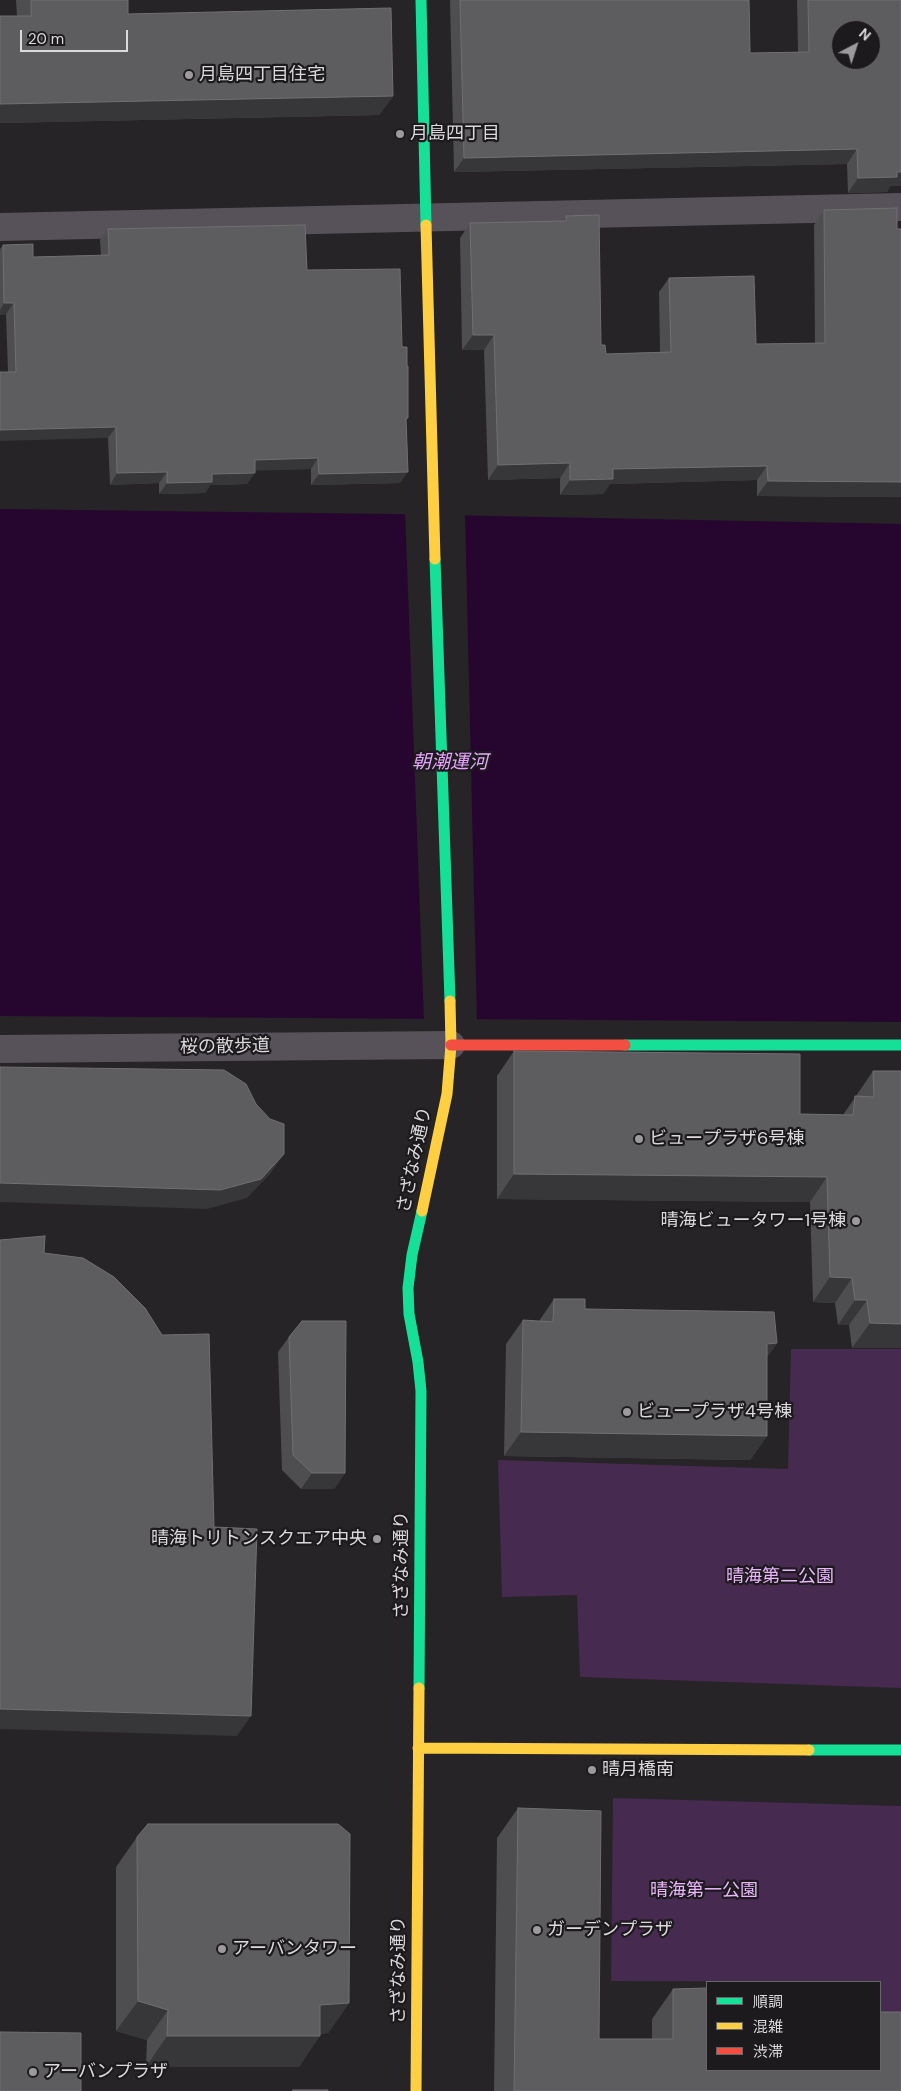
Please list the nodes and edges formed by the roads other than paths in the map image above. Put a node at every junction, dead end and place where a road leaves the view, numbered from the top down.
1 (421, 0) edge
2 (901, 207) edge
3 (426, 218) junction
4 (0, 227) edge
5 (451, 1037) junction
6 (901, 1045) edge
7 (0, 1049) edge
8 (418, 1748) junction
9 (901, 1750) edge
10 (416, 2091) edge

1 - 3 street, さざなみ通り
2 - 3 street
3 - 4 street
3 - 5 street, さざなみ通り
5 - 6 street
5 - 7 street, 桜の散歩道
5 - 8 street, さざなみ通り
8 - 9 street
8 - 10 street, さざなみ通り

